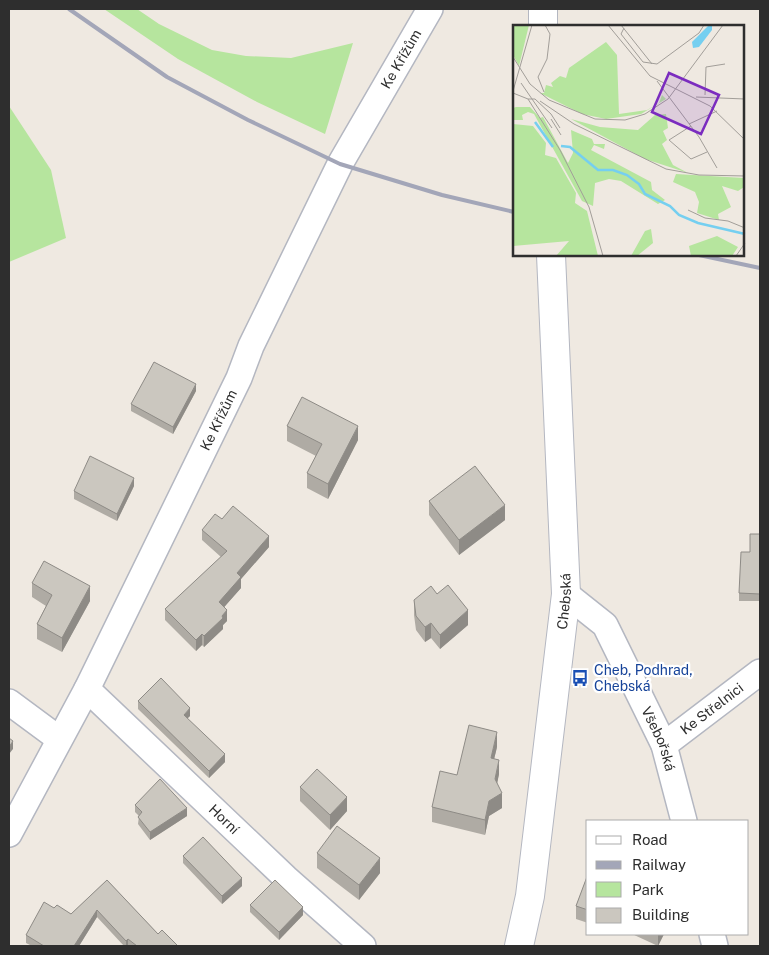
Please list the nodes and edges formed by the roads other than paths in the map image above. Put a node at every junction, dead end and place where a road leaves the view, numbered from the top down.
1 (430, 9) edge
2 (543, 9) edge
3 (543, 25) edge
4 (551, 256) edge
5 (566, 594) junction
6 (760, 672) edge
7 (87, 689) junction
8 (9, 702) edge
9 (59, 739) junction
10 (664, 745) junction
11 (684, 820) edge
12 (9, 834) edge
13 (363, 946) edge
14 (520, 946) edge

1 - 7 street, Ke Křížům
2 - 3 street
4 - 5 street, Chebská
5 - 10 street, Všebořská
5 - 14 street, Chebská
6 - 10 street, Ke Střelnici
7 - 9 street, Ke Křížům
7 - 13 street, Horní
8 - 9 street
9 - 12 street, Ke Křížům
10 - 11 street, Všebořská

